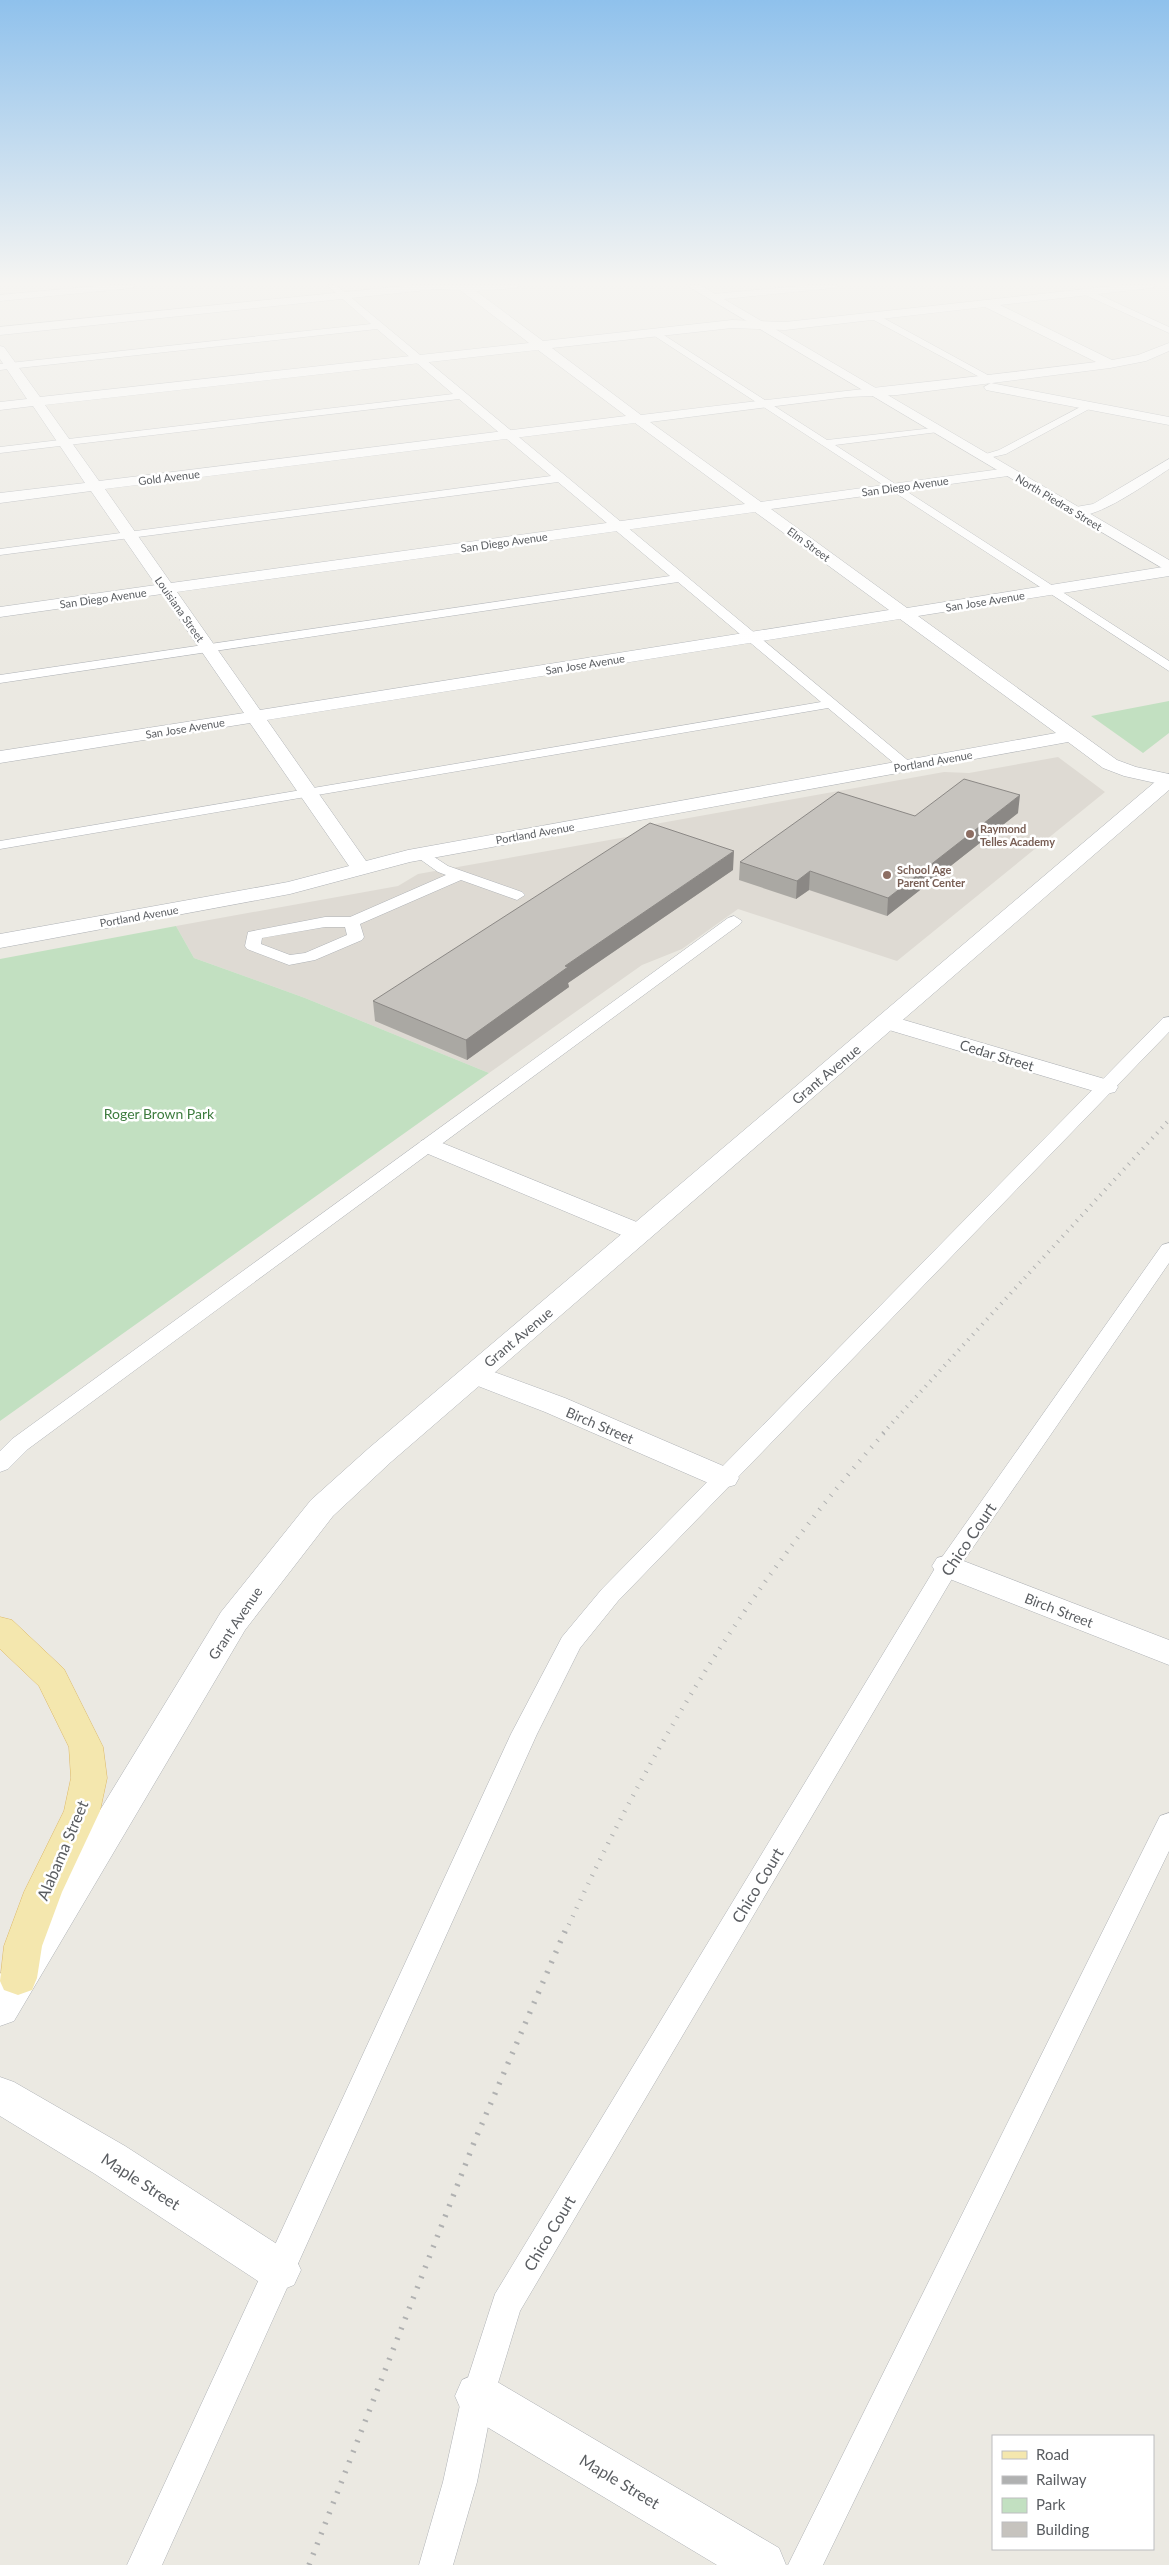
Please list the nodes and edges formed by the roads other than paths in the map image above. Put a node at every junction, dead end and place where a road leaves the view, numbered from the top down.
1 (38, 405) edge
2 (388, 405) edge
3 (471, 405) edge
4 (619, 405) edge
5 (751, 405) edge
6 (767, 405) edge
7 (897, 405) edge
8 (1082, 405) edge
9 (1088, 406) junction
10 (638, 419) junction
11 (1169, 421) edge
12 (938, 429) junction
13 (508, 435) junction
14 (64, 443) junction
15 (825, 443) junction
16 (0, 450) edge
17 (984, 456) junction
18 (1169, 463) edge
19 (1008, 472) junction
20 (560, 478) junction
21 (95, 486) junction
22 (894, 488) junction
23 (0, 498) edge
24 (758, 506) junction
25 (1075, 511) junction
26 (617, 526) junction
27 (128, 535) junction
28 (0, 552) edge
29 (1169, 566) edge
30 (1169, 571) edge
31 (680, 578) junction
32 (166, 589) junction
33 (1051, 590) junction
34 (0, 612) edge
35 (904, 613) junction
36 (751, 638) junction
37 (208, 648) junction
38 (1169, 667) edge
39 (0, 679) edge
40 (830, 704) junction
41 (255, 717) junction
42 (1072, 736) junction
43 (0, 757) edge
44 (906, 766) junction
45 (1169, 780) edge
46 (308, 793) junction
47 (0, 845) edge
48 (422, 854) junction
49 (361, 868) junction
50 (460, 875) junction
51 (517, 895) dead end
52 (734, 921) dead end
53 (352, 922) junction
54 (0, 941) edge
55 (887, 1022) junction
56 (1169, 1022) edge
57 (1106, 1087) junction
58 (430, 1146) junction
59 (640, 1233) junction
60 (1169, 1249) edge
61 (475, 1374) junction
62 (0, 1464) edge
63 (724, 1478) junction
64 (948, 1566) junction
65 (0, 1629) edge
66 (1169, 1653) edge
67 (1169, 1824) edge
68 (9, 1994) edge
69 (0, 2095) edge
70 (279, 2270) junction
71 (478, 2396) junction
72 (144, 2565) edge
73 (436, 2565) edge
74 (762, 2565) edge
75 (805, 2565) edge

1 - 14 street, Louisiana Street
2 - 14 lane
3 - 13 lane
4 - 10 street, Elm Street
5 - 10 street, Gold Avenue
6 - 15 lane
7 - 12 street, North Piedras Street
8 - 9 street
9 - 11 street
9 - 17 lane
10 - 13 street, Gold Avenue
10 - 24 street, Elm Street
12 - 15 lane
12 - 17 street, North Piedras Street
13 - 20 lane
13 - 21 street, Gold Avenue
14 - 16 lane
14 - 21 street, Louisiana Street
15 - 22 lane
17 - 19 street, North Piedras Street
18 - 25 street
19 - 22 street, San Diego Avenue
19 - 25 street, North Piedras Street
20 - 26 lane
20 - 27 lane
21 - 23 street, Gold Avenue
21 - 27 street, Louisiana Street
22 - 24 street, San Diego Avenue
22 - 33 lane
24 - 26 street, San Diego Avenue
24 - 35 street, Elm Street
25 - 29 street, North Piedras Street
26 - 31 lane
26 - 32 street, San Diego Avenue
27 - 28 lane
27 - 32 street, Louisiana Street
30 - 33 street, San Jose Avenue
31 - 36 lane
31 - 37 lane
32 - 34 street, San Diego Avenue
32 - 37 street, Louisiana Street
33 - 35 street, San Jose Avenue
33 - 38 lane
35 - 36 street, San Jose Avenue
35 - 42 street, Elm Street
36 - 40 lane
36 - 41 street, San Jose Avenue
37 - 39 lane
37 - 41 street, Louisiana Street
40 - 44 lane
40 - 46 lane
41 - 43 street, San Jose Avenue
41 - 46 street, Louisiana Street
42 - 44 street, Portland Avenue
42 - 45 street, Elm Street
44 - 48 street, Portland Avenue
45 - 55 street, Grant Avenue
46 - 47 lane
46 - 49 street, Louisiana Street
48 - 49 street, Portland Avenue
48 - 50 lane
49 - 54 street, Portland Avenue
50 - 51 lane
50 - 53 lane
52 - 58 lane
53 - 53 lane
55 - 57 street, Cedar Street
55 - 59 street, Grant Avenue
56 - 57 lane
57 - 63 lane
58 - 59 street
58 - 62 lane
59 - 61 street, Grant Avenue
60 - 64 lane, Chico Court
61 - 63 street, Birch Street
61 - 68 street, Grant Avenue
63 - 70 lane
64 - 66 street, Birch Street
64 - 71 lane, Chico Court
65 - 68 main road, Alabama Street
67 - 75 lane
69 - 70 street, Maple Street
70 - 72 lane
71 - 73 lane, Chico Court
71 - 74 street, Maple Street

